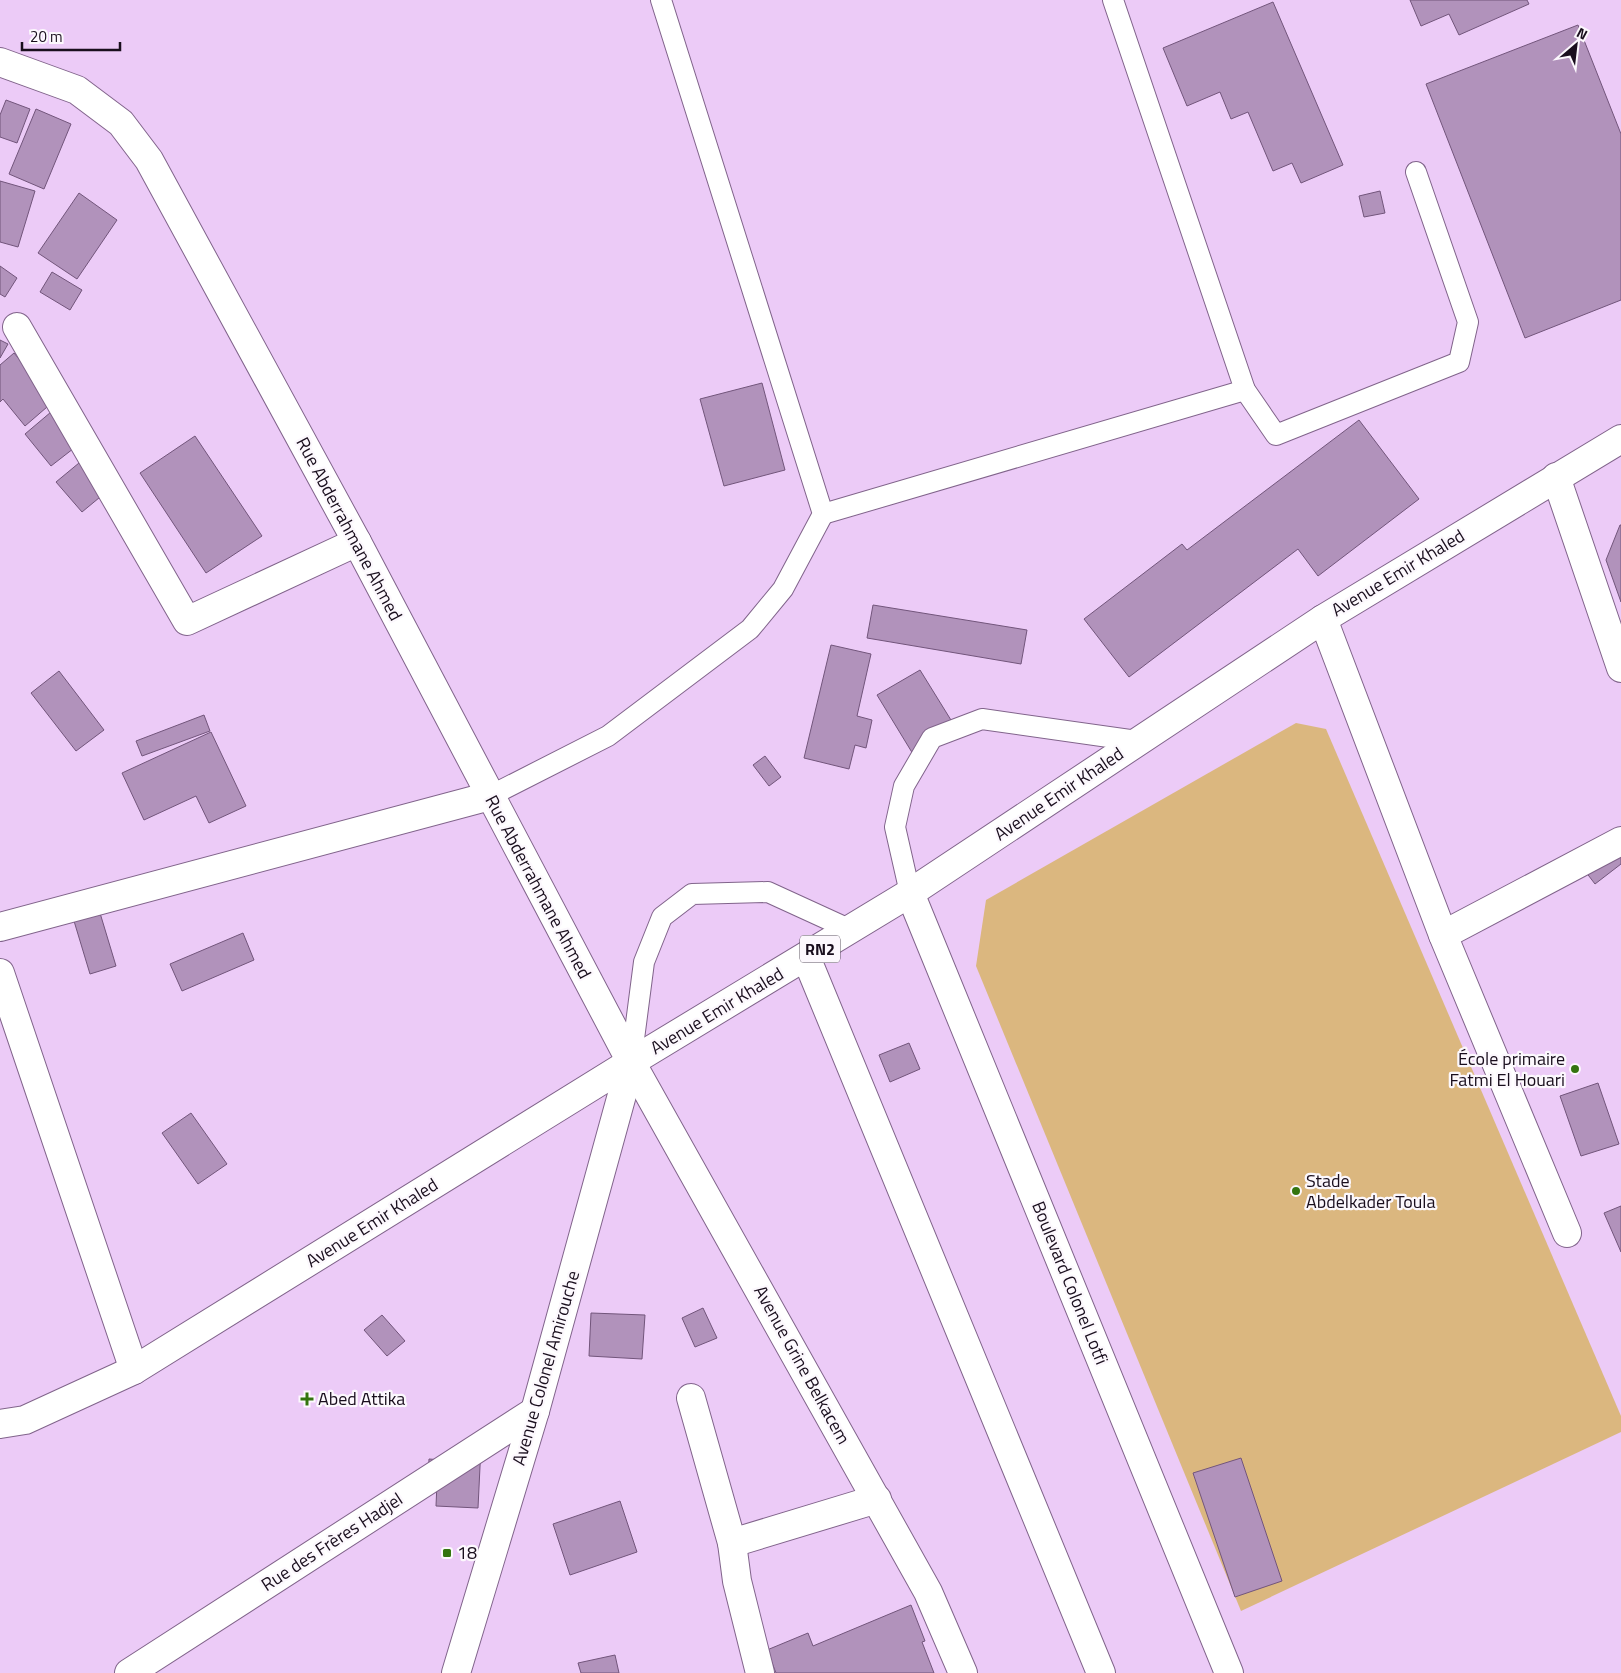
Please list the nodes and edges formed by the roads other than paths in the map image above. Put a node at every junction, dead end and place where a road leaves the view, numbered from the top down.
1 (660, 0) edge
2 (1113, 0) edge
3 (0, 62) edge
4 (1416, 172) dead end
5 (16, 326) dead end
6 (1244, 390) junction
7 (1621, 439) edge
8 (1556, 478) junction
9 (823, 514) junction
10 (357, 542) junction
11 (1323, 619) junction
12 (1621, 668) edge
13 (1137, 741) junction
14 (490, 796) junction
15 (1621, 841) edge
16 (910, 894) junction
17 (0, 927) edge
18 (851, 930) junction
19 (1443, 935) junction
20 (806, 957) junction
21 (0, 973) edge
22 (631, 1062) junction
23 (1567, 1233) dead end
24 (134, 1370) junction
25 (691, 1398) dead end
26 (535, 1412) junction
27 (0, 1424) edge
28 (877, 1499) junction
29 (732, 1542) junction
30 (129, 1673) edge
31 (456, 1673) edge
32 (760, 1673) edge
33 (963, 1673) edge
34 (1101, 1673) edge
35 (1230, 1673) edge

1 - 9 lane
2 - 6 lane
3 - 10 main road, Rue Abderrahmane Ahmed
4 - 6 lane
5 - 10 main road
6 - 9 lane
7 - 8 main road, Avenue Emir Khaled / RN2
8 - 11 main road, Avenue Emir Khaled / RN2
8 - 12 main road
9 - 14 lane
10 - 14 main road, Rue Abderrahmane Ahmed
11 - 13 main road, Avenue Emir Khaled / RN2
11 - 19 main road
13 - 16 main road, Avenue Emir Khaled / RN2
13 - 16 lane
14 - 17 main road
14 - 22 main road, Rue Abderrahmane Ahmed
15 - 19 main road
16 - 18 main road, Avenue Emir Khaled / RN2
16 - 35 main road, Boulevard Colonel Lotfi
18 - 20 main road, Avenue Emir Khaled / RN2
18 - 22 lane
19 - 23 main road
20 - 22 main road, Avenue Emir Khaled / RN2
20 - 34 main road
21 - 24 main road
22 - 24 main road, Avenue Emir Khaled / RN2
22 - 26 main road, Avenue Colonel Amirouche
22 - 28 main road, Avenue Grine Belkacem
24 - 27 main road, Avenue Emir Khaled / RN2
25 - 29 main road
26 - 30 main road, Rue des Frères Hadjel
26 - 31 main road, Avenue Colonel Amirouche
28 - 29 main road
28 - 33 main road, Avenue Grine Belkacem
29 - 32 main road

